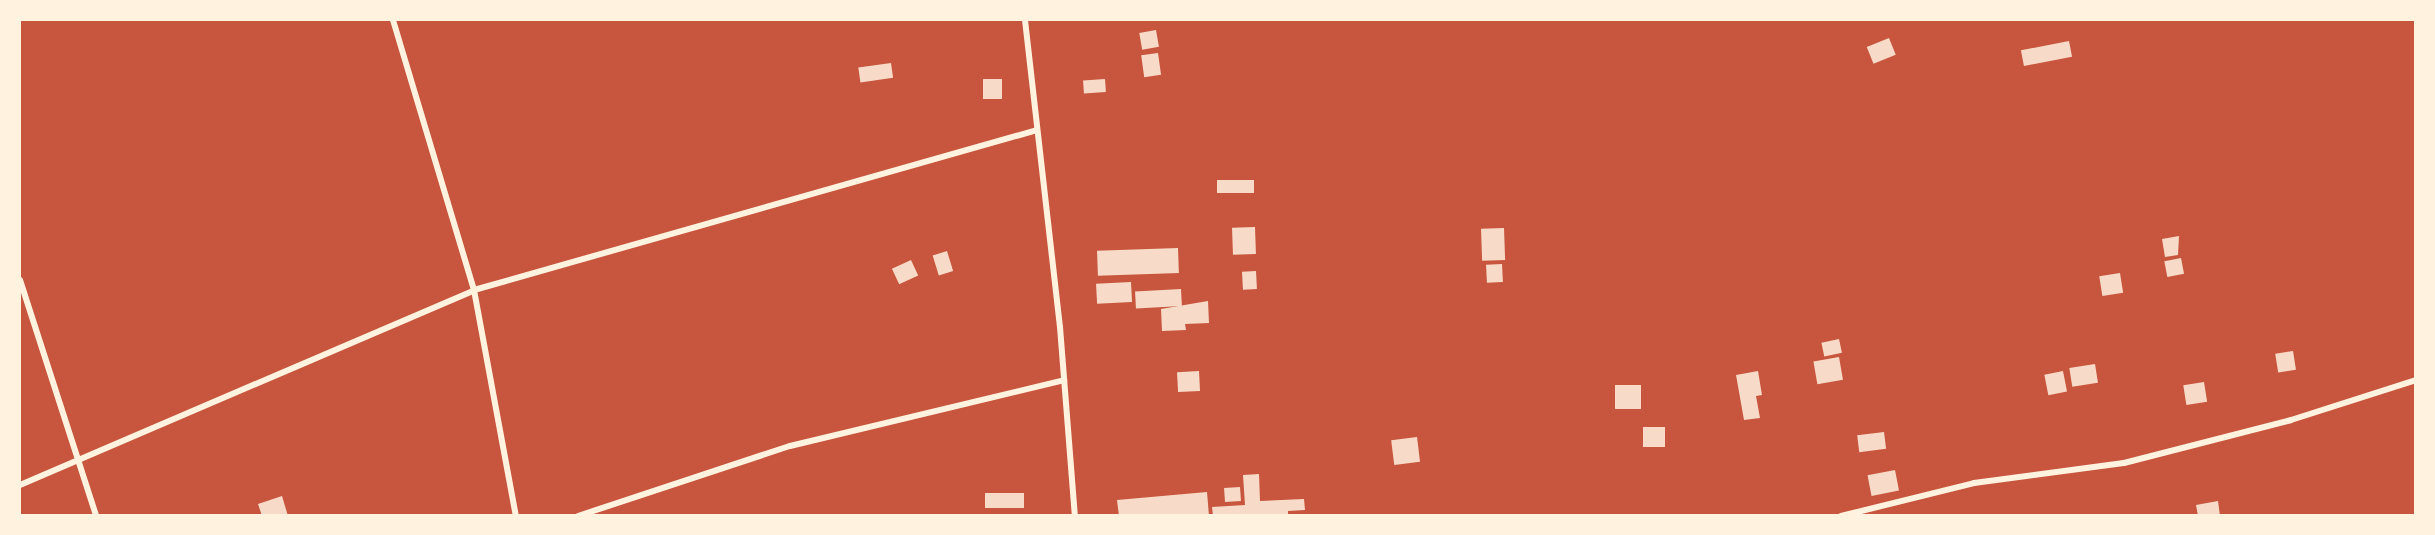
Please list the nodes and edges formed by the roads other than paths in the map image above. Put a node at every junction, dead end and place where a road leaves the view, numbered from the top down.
1 (393, 20) edge
2 (1025, 20) edge
3 (1038, 130) junction
4 (20, 280) edge
5 (474, 290) junction
6 (1064, 380) junction
7 (2415, 380) edge
8 (78, 462) junction
9 (20, 485) edge
10 (96, 516) edge
11 (516, 516) edge
12 (578, 516) edge
13 (1075, 516) edge
14 (1841, 516) edge

1 - 5 street
2 - 3 street
3 - 5 street
3 - 6 street
4 - 8 street
5 - 8 street
5 - 11 street
6 - 12 street
6 - 13 street
7 - 14 street
8 - 9 street
8 - 10 street

